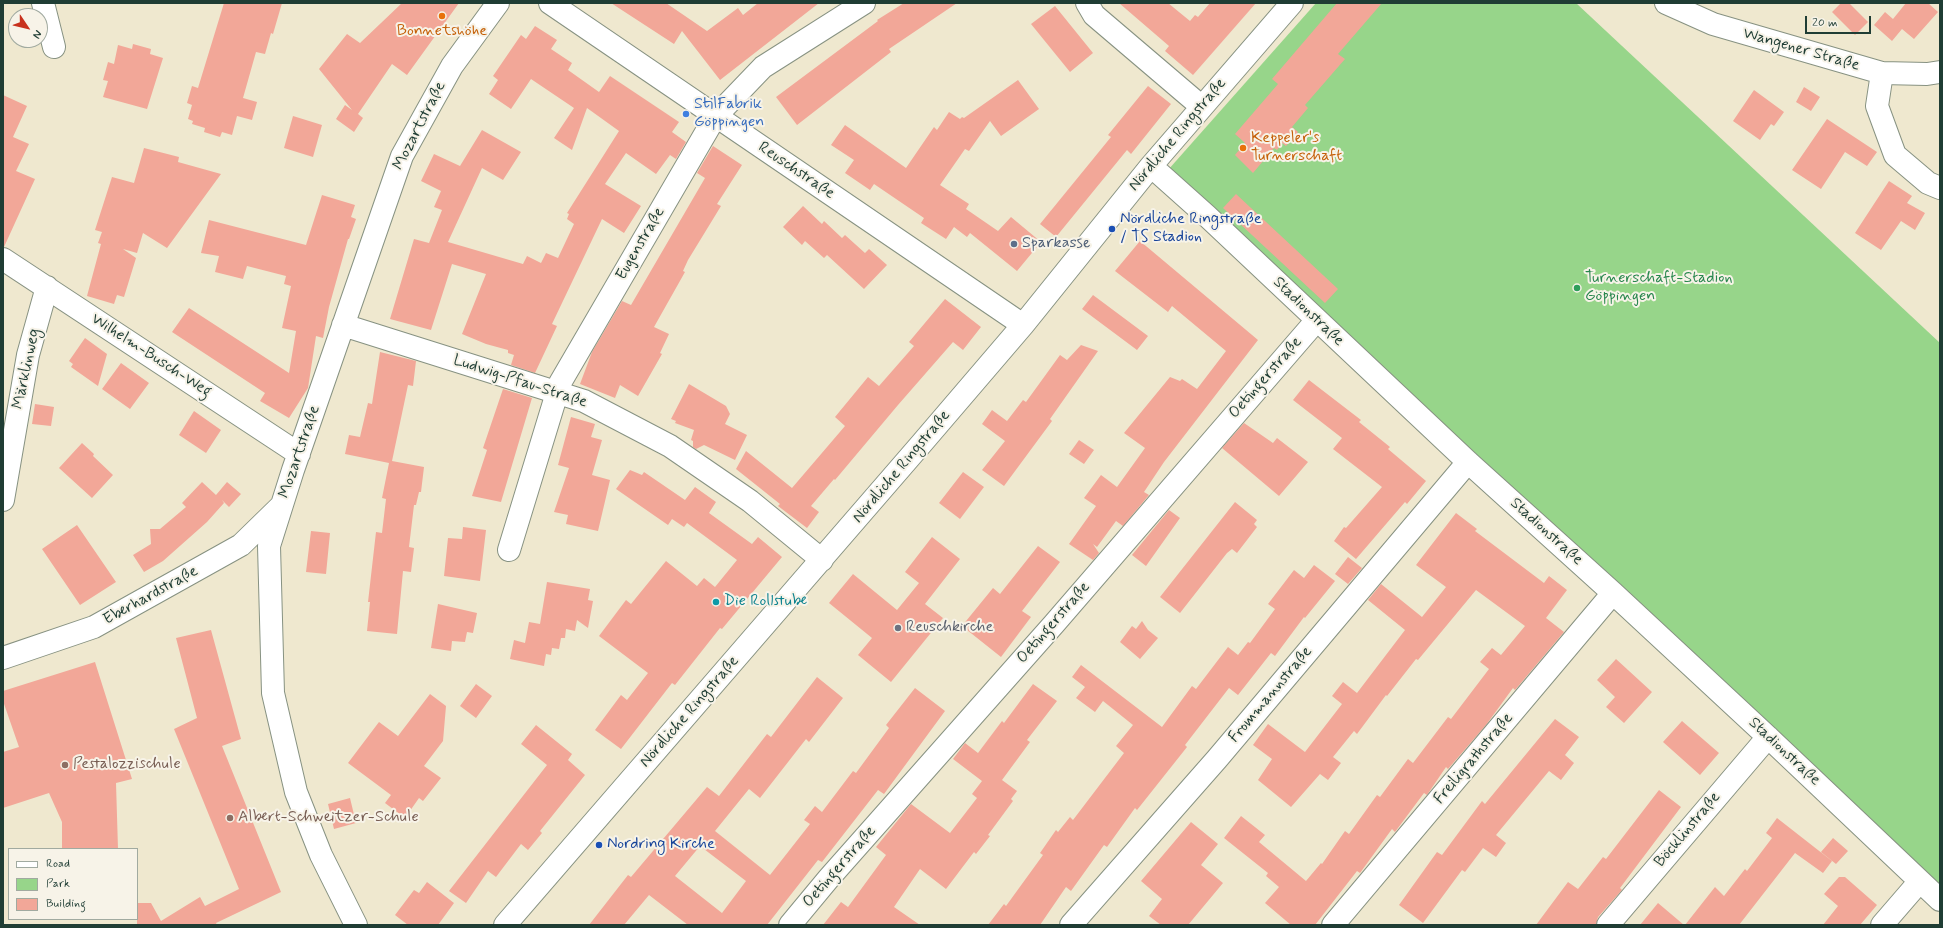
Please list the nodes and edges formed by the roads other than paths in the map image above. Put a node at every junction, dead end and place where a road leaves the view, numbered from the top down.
1 (43, 3) edge
2 (498, 3) edge
3 (550, 3) edge
4 (864, 3) edge
5 (1087, 3) edge
6 (1292, 3) edge
7 (1666, 3) edge
8 (54, 48) dead end
9 (1940, 72) edge
10 (1882, 73) junction
11 (1202, 107) junction
12 (715, 117) junction
13 (1151, 166) junction
14 (1940, 188) edge
15 (3, 259) edge
16 (47, 287) junction
17 (1316, 321) junction
18 (343, 325) junction
19 (1023, 325) junction
20 (558, 392) junction
21 (299, 454) junction
22 (1468, 462) junction
23 (3, 500) edge
24 (282, 505) junction
25 (509, 550) dead end
26 (822, 560) junction
27 (1613, 593) junction
28 (3, 658) edge
29 (1768, 737) junction
30 (1920, 881) junction
31 (1940, 900) edge
32 (356, 925) edge
33 (505, 925) edge
34 (790, 925) edge
35 (1071, 925) edge
36 (1333, 925) edge
37 (1608, 925) edge
38 (1882, 925) edge

1 - 8 street
2 - 18 street, Mozartstraße
3 - 12 street, Reuschstraße
4 - 12 street, Eugenstraße
5 - 11 street
6 - 11 street, Nördliche Ringstraße
7 - 10 street, Wangener Straße
9 - 10 street, Wangener Straße
10 - 14 street
11 - 13 street, Nördliche Ringstraße
12 - 19 street, Reuschstraße
12 - 20 street, Eugenstraße
13 - 17 street, Stadionstraße
13 - 19 street, Nördliche Ringstraße
15 - 16 street, Wilhelm-Busch-Weg
16 - 21 street, Wilhelm-Busch-Weg
16 - 23 street, Märklinweg
17 - 22 street, Stadionstraße
17 - 34 street, Oetingerstraße
18 - 20 street, Ludwig-Pfau-Straße
18 - 21 street, Mozartstraße
19 - 26 street, Nördliche Ringstraße
20 - 25 street, Eugenstraße
20 - 26 street, Ludwig-Pfau-Straße
21 - 24 street, Mozartstraße
22 - 27 street, Stadionstraße
22 - 35 street, Frommannstraße
24 - 28 street, Eberhardstraße
24 - 32 street, Mozartstraße
26 - 33 street, Nördliche Ringstraße
27 - 29 street, Stadionstraße
27 - 36 street, Freiligrathstraße
29 - 30 street, Stadionstraße
29 - 37 street, Böcklinstraße
30 - 31 street, Stadionstraße
30 - 38 street

